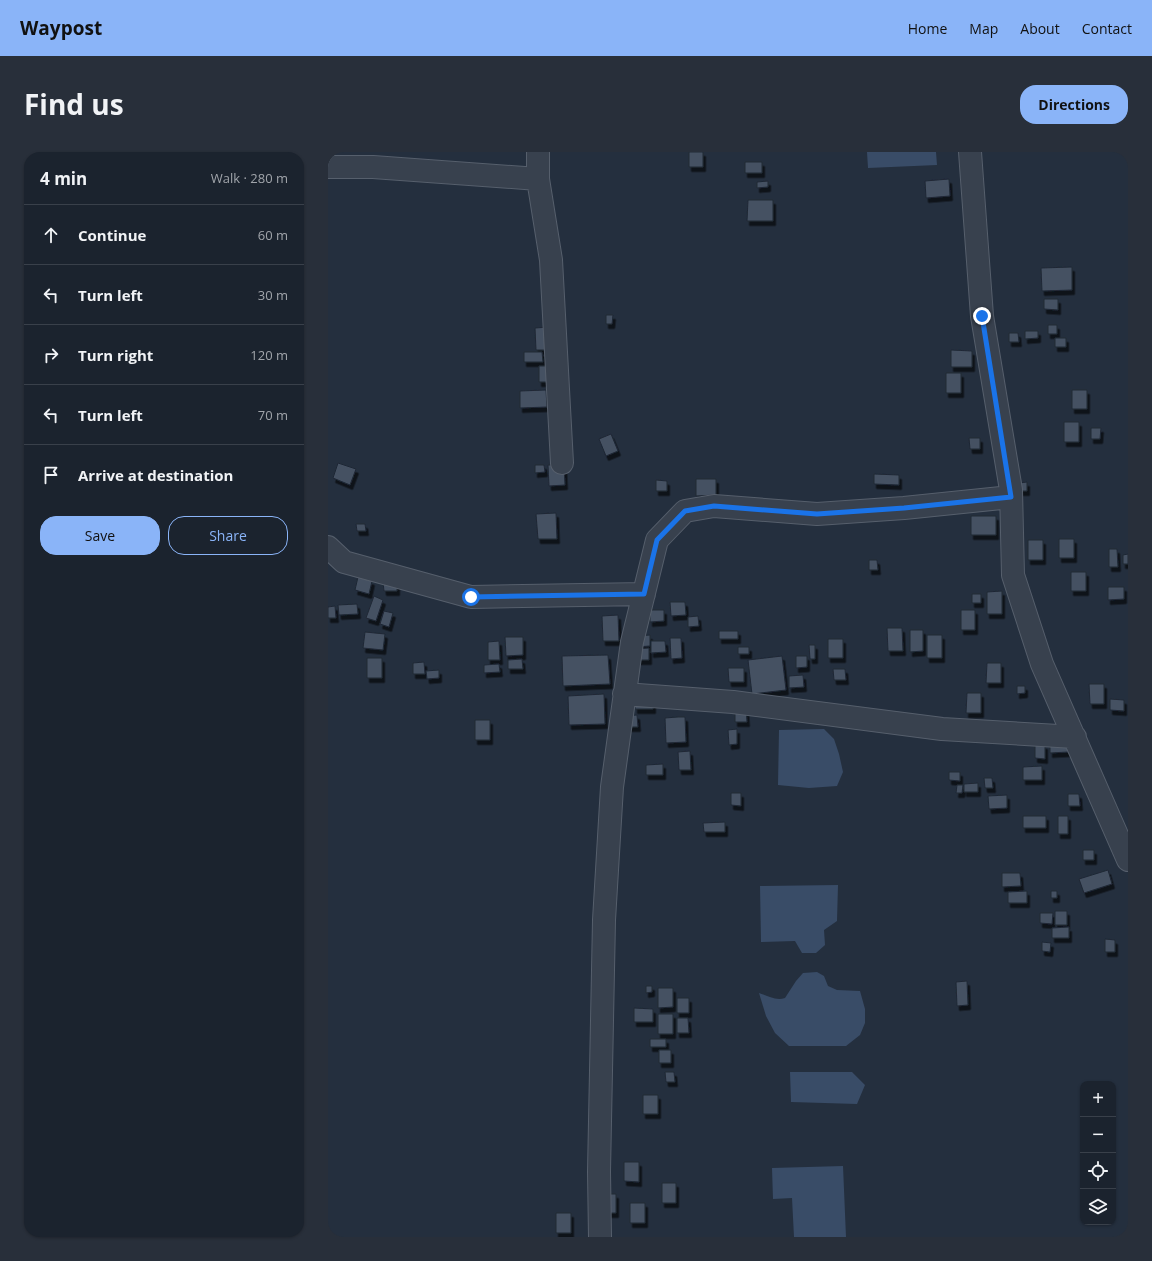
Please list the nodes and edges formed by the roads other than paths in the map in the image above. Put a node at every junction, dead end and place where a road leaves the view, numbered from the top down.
1 (538, 152) edge
2 (970, 152) edge
3 (328, 167) edge
4 (538, 179) junction
5 (562, 463) dead end
6 (1011, 497) junction
7 (328, 547) edge
8 (644, 594) junction
9 (624, 694) junction
10 (1075, 737) junction
11 (1128, 860) edge
12 (600, 1237) edge

1 - 4 street
2 - 6 street
3 - 4 street
4 - 5 street
6 - 8 street
6 - 10 street
7 - 8 street
8 - 9 street
9 - 10 street
9 - 12 street
10 - 11 street

